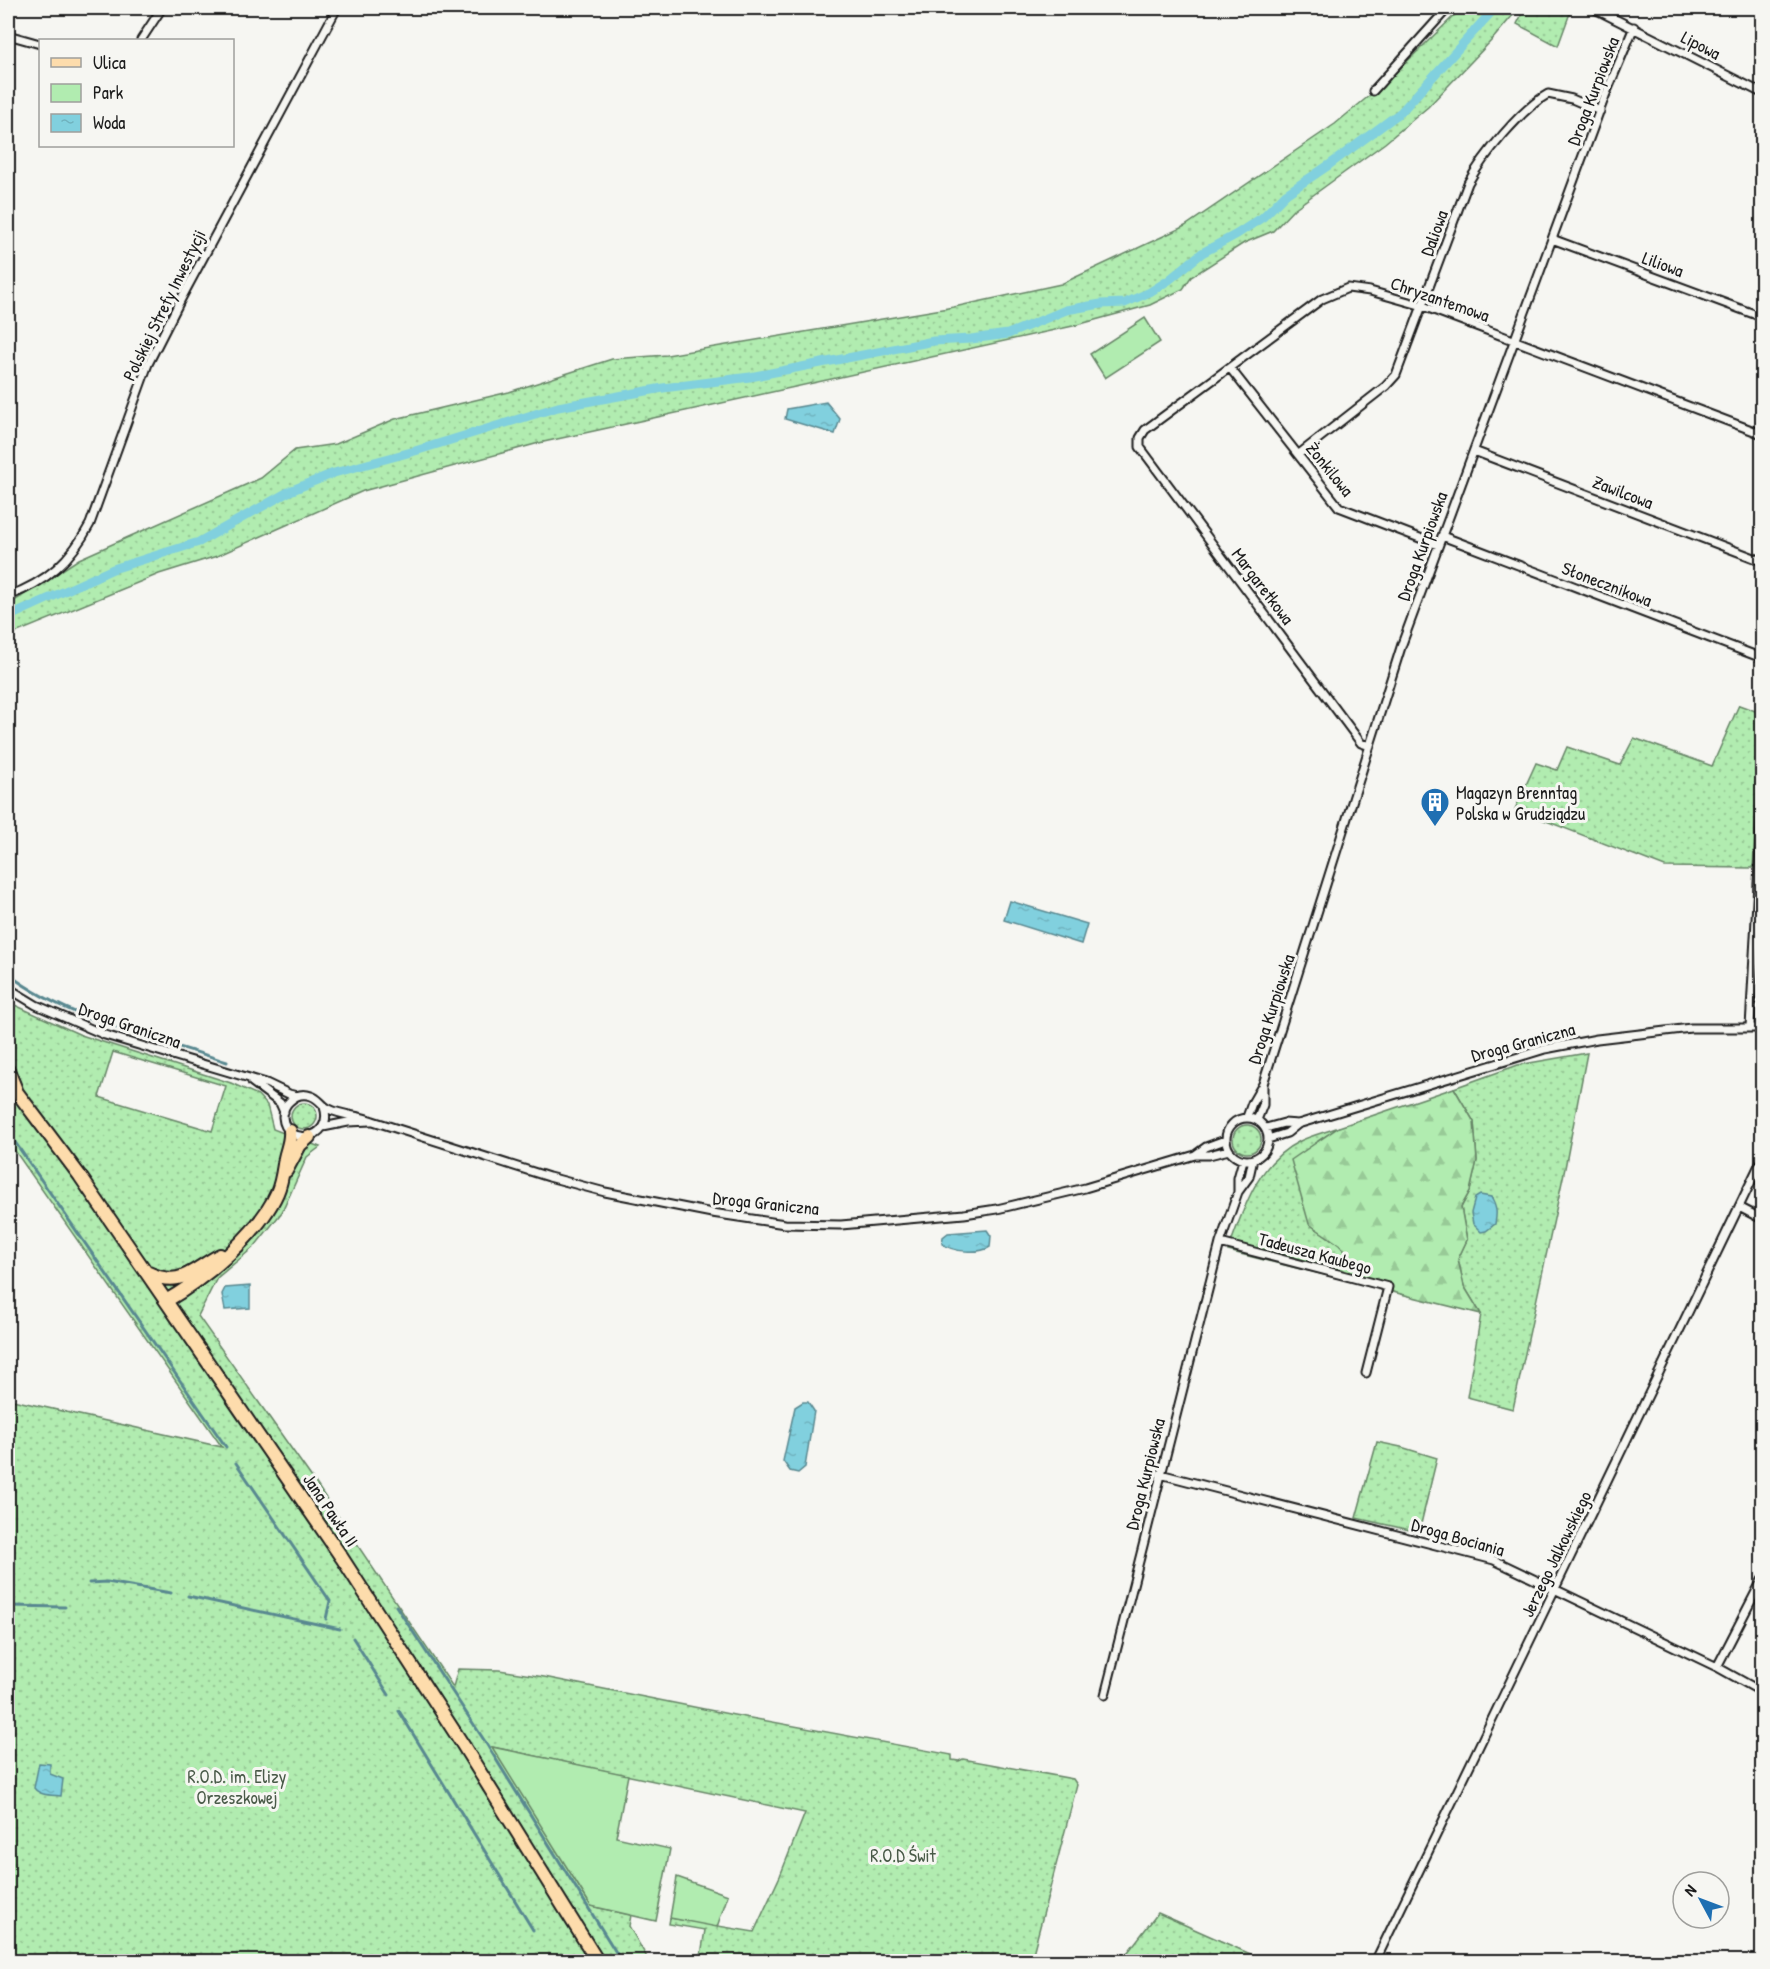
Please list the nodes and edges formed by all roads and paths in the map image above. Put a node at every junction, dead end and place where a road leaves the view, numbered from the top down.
1 (162, 8) edge
2 (337, 8) edge
3 (1448, 8) edge
4 (1593, 8) edge
5 (1634, 27) junction
6 (8, 35) edge
7 (142, 39) edge
8 (39, 44) edge
9 (1373, 91) dead end
10 (1762, 93) edge
11 (1600, 111) junction
12 (1552, 239) junction
13 (1423, 306) junction
14 (1762, 317) edge
15 (1514, 342) junction
16 (1230, 368) junction
17 (1762, 434) edge
18 (1140, 438) joint
19 (1474, 451) junction
20 (1299, 454) junction
21 (1442, 536) junction
22 (1438, 545) junction
23 (1762, 561) edge
24 (8, 596) edge
25 (1762, 658) edge
26 (1370, 746) junction
27 (1762, 811) edge
28 (8, 988) edge
29 (1750, 1027) junction
30 (1762, 1028) edge
31 (8, 1071) edge
32 (248, 1079) junction
33 (1263, 1084) junction
34 (12, 1088) edge
35 (297, 1096) junction
36 (324, 1107) junction
37 (284, 1112) junction
38 (1247, 1117) junction
39 (1257, 1120) junction
40 (373, 1121) junction
41 (1298, 1124) junction
42 (323, 1127) junction
43 (1266, 1128) junction
44 (290, 1131) junction
45 (309, 1137) junction
46 (1268, 1139) junction
47 (1225, 1140) junction
48 (1229, 1150) junction
49 (1195, 1155) junction
50 (1253, 1159) junction
51 (1762, 1159) edge
52 (1243, 1160) junction
53 (281, 1180) junction
54 (1238, 1192) junction
55 (1739, 1207) junction
56 (1762, 1219) edge
57 (1220, 1243) junction
58 (234, 1248) junction
59 (146, 1272) junction
60 (166, 1300) junction
61 (1366, 1373) dead end
62 (1160, 1474) junction
63 (1762, 1580) edge
64 (1555, 1590) junction
65 (1717, 1667) junction
66 (1762, 1692) edge
67 (1105, 1695) dead end
68 (598, 1962) edge
69 (1375, 1962) edge

1 - 7 street
2 - 24 street, Polskiej Strefy Inwestycji
3 - 9 street
4 - 5 street, Lipowa
5 - 10 street, Lipowa
5 - 11 street, Droga Kurpiowska
6 - 8 street
11 - 12 street, Droga Kurpiowska
11 - 13 street, Daliowa
12 - 14 street, Liliowa
12 - 15 street, Droga Kurpiowska
13 - 15 street, Chryzantemowa
13 - 16 street, Chryzantemowa
13 - 20 street, Daliowa
15 - 17 street, Chryzantemowa
15 - 19 street, Droga Kurpiowska
16 - 18 street, Chryzantemowa
16 - 20 street, Żonkilowa
18 - 26 street, Margaretkowa
19 - 21 street, Droga Kurpiowska
19 - 23 street, Zawilcowa
20 - 22 street, Żonkilowa
21 - 22 street, Droga Kurpiowska
21 - 25 street, Słonecznikowa
22 - 26 street, Droga Kurpiowska
26 - 33 street, Droga Kurpiowska
27 - 29 street
28 - 32 street, Droga Graniczna
29 - 30 street, Droga Graniczna
29 - 41 street, Droga Graniczna
31 - 34 main road, Jana Pawła II
32 - 35 street, Droga Graniczna
32 - 37 street, Droga Graniczna
33 - 38 street, Droga Kurpiowska
33 - 39 street, Droga Kurpiowska
34 - 59 main road, Jana Pawła II
35 - 36 street
35 - 37 street
36 - 40 street, Droga Graniczna
36 - 42 street
37 - 44 street
38 - 39 street
38 - 47 street
39 - 43 street
40 - 42 street, Droga Graniczna
40 - 49 street, Droga Graniczna
41 - 43 street, Droga Graniczna
41 - 46 street, Droga Graniczna
42 - 45 street
43 - 46 street
44 - 45 street
44 - 53 main road
45 - 53 main road
46 - 50 street
47 - 48 street
47 - 49 street, Droga Graniczna
48 - 49 street, Droga Graniczna
48 - 52 street
50 - 52 street
50 - 54 street, Droga Kurpiowska
51 - 55 street, Jerzego Jalkowskiego
52 - 54 street, Droga Kurpiowska
53 - 58 main road
54 - 57 street, Droga Kurpiowska
55 - 56 street
55 - 64 street, Jerzego Jalkowskiego
57 - 61 street, Tadeusza Kaubego
57 - 62 street, Droga Kurpiowska
58 - 59 main road
58 - 60 main road
59 - 60 main road, Jana Pawła II
60 - 68 main road, Jana Pawła II
62 - 64 street, Droga Bociania
62 - 67 street, Droga Kurpiowska
63 - 65 street
64 - 65 street, Droga Bociania
64 - 69 street, Jerzego Jalkowskiego
65 - 66 street, Droga Bociania

